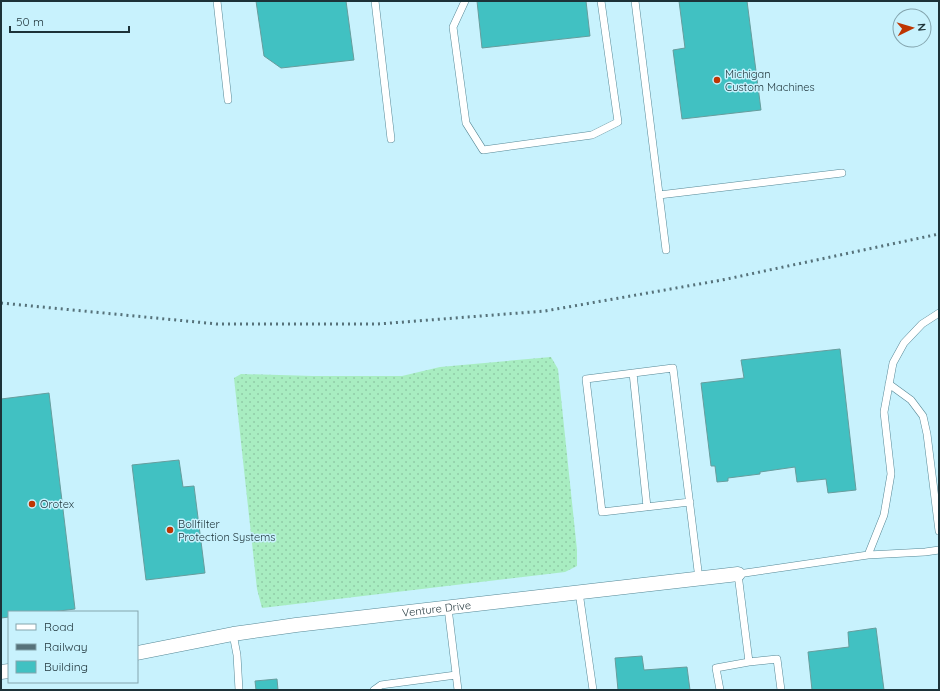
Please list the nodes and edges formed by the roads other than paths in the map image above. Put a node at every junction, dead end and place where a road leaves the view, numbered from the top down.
1 (217, 1) edge
2 (375, 1) edge
3 (465, 1) edge
4 (602, 1) edge
5 (635, 1) edge
6 (228, 100) dead end
7 (391, 139) dead end
8 (842, 173) dead end
9 (659, 195) junction
10 (666, 250) dead end
11 (939, 313) edge
12 (632, 373) junction
13 (889, 384) junction
14 (690, 502) junction
15 (647, 507) junction
16 (939, 531) edge
17 (939, 550) edge
18 (868, 555) junction
19 (738, 574) junction
20 (699, 578) junction
21 (580, 592) junction
22 (448, 608) junction
23 (233, 634) junction
24 (138, 653) edge
25 (749, 662) junction
26 (456, 675) junction
27 (239, 690) edge
28 (374, 690) edge
29 (458, 690) edge
30 (593, 690) edge
31 (720, 690) edge
32 (781, 690) edge

1 - 6 lane
2 - 7 lane
3 - 4 lane
5 - 9 lane
8 - 9 lane
9 - 10 lane
11 - 13 lane
12 - 14 lane
12 - 15 lane
12 - 15 lane
13 - 16 lane
13 - 18 lane
14 - 15 lane
14 - 20 lane
17 - 18 lane
18 - 19 lane
19 - 20 street, Venture Drive
19 - 25 lane
20 - 21 street, Venture Drive
21 - 22 street, Venture Drive
21 - 30 lane
22 - 23 street, Venture Drive
22 - 26 lane
23 - 24 street, Venture Drive
23 - 27 lane
25 - 31 lane
25 - 32 lane
26 - 28 lane
26 - 29 lane

